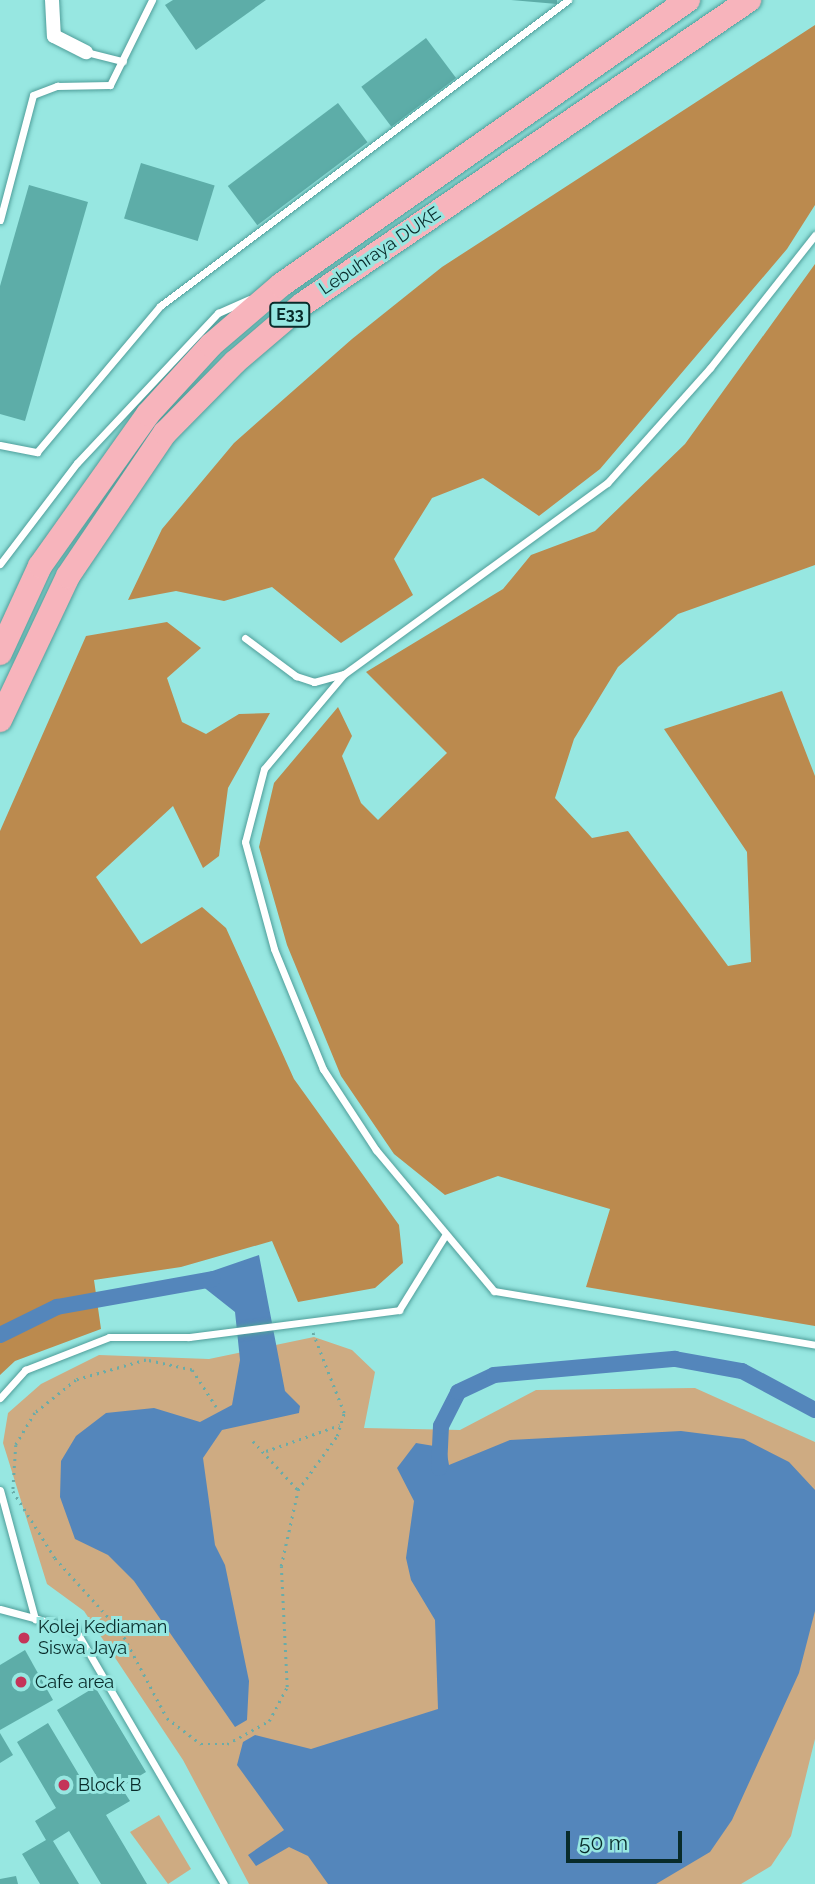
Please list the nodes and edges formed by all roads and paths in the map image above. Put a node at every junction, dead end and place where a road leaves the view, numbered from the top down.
1 (52, 0) edge
2 (152, 0) edge
3 (568, 0) edge
4 (749, 0) edge
5 (685, 2) edge
6 (86, 52) joint
7 (123, 61) junction
8 (0, 220) edge
9 (815, 235) edge
10 (281, 285) junction
11 (0, 445) edge
12 (0, 564) edge
13 (246, 638) dead end
14 (0, 653) edge
15 (344, 674) junction
16 (0, 720) edge
17 (446, 1234) junction
18 (308, 1322) junction
19 (815, 1345) edge
20 (0, 1398) edge
21 (216, 1407) dead end
22 (340, 1425) junction
23 (253, 1441) dead end
24 (266, 1451) junction
25 (0, 1490) edge
26 (298, 1490) junction
27 (0, 1608) edge
28 (35, 1619) junction
29 (224, 1884) edge

1 - 6 street
2 - 7 lane
3 - 11 lane
4 - 16 highway, Lebuhraya DUKE / E33
5 - 10 highway, Lebuhraya DUKE / E33
6 - 7 lane
7 - 8 lane
9 - 15 lane
10 - 12 lane
10 - 14 highway, Lebuhraya DUKE / E33
13 - 15 lane
15 - 17 lane
17 - 18 lane
17 - 19 lane
18 - 20 lane
18 - 22 path
21 - 26 path
22 - 24 path
22 - 26 path
23 - 24 path
24 - 26 path
25 - 28 lane
27 - 28 lane
28 - 29 lane

